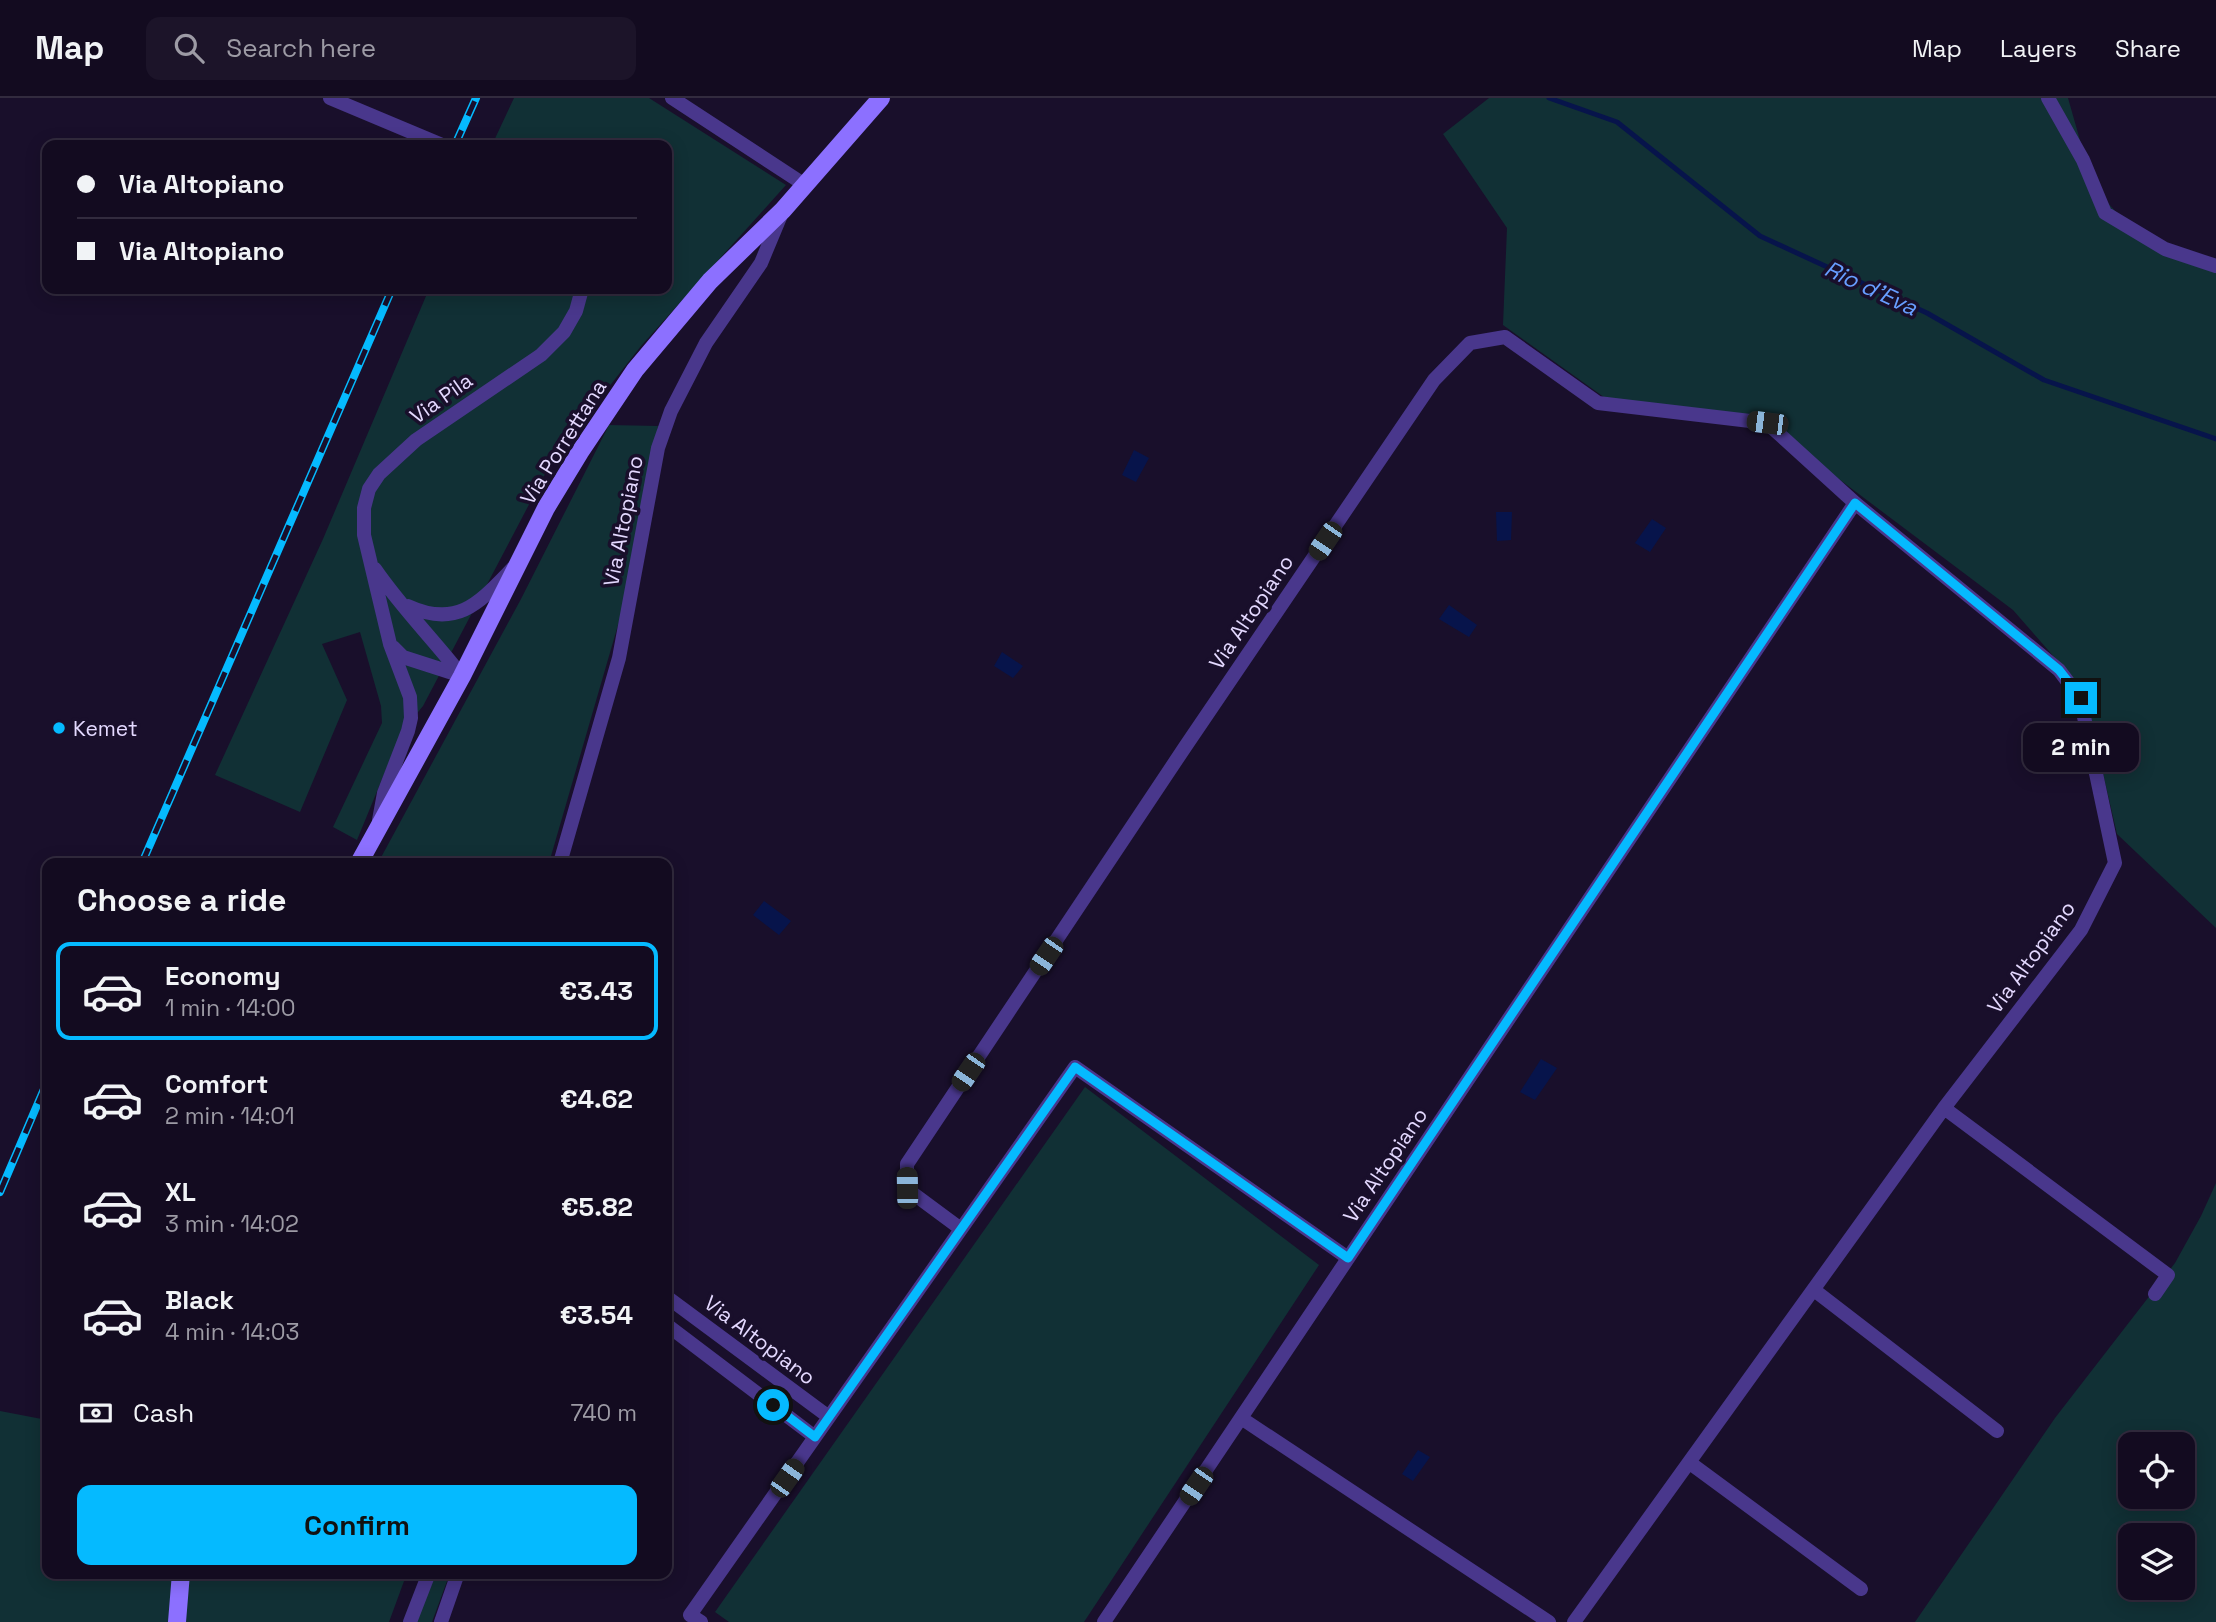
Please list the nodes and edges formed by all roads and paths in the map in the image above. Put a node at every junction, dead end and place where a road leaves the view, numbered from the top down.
1 (330, 98) edge
2 (672, 98) edge
3 (881, 98) edge
4 (2048, 98) edge
5 (428, 140) edge
6 (805, 185) junction
7 (783, 210) junction
8 (2216, 266) edge
9 (581, 294) edge
10 (1855, 503) junction
11 (521, 560) junction
12 (371, 562) junction
13 (403, 603) junction
14 (390, 644) junction
15 (462, 677) junction
16 (377, 830) junction
17 (362, 858) edge
18 (562, 858) edge
19 (1944, 1108) junction
20 (961, 1229) junction
21 (1348, 1258) junction
22 (1814, 1290) junction
23 (2155, 1294) dead end
24 (672, 1301) edge
25 (672, 1329) edge
26 (829, 1417) junction
27 (1241, 1418) junction
28 (1997, 1431) dead end
29 (815, 1437) junction
30 (1690, 1463) junction
31 (181, 1579) edge
32 (427, 1579) edge
33 (456, 1579) edge
34 (1861, 1589) dead end
35 (690, 1620) edge
36 (177, 1622) edge
37 (410, 1622) edge
38 (441, 1622) edge
39 (1104, 1622) edge
40 (1549, 1622) edge
41 (1574, 1622) edge

1 - 5 street
2 - 6 street
3 - 6 main road, Via Porrettana
4 - 8 street
6 - 7 main road, Via Porrettana
7 - 11 main road, Via Porrettana
7 - 18 street, Via Altopiano
9 - 12 street, Via Pila
10 - 19 street, Via Altopiano
10 - 20 street, Via Altopiano
10 - 21 street, Via Altopiano
11 - 13 street
11 - 15 main road, Via Porrettana
12 - 13 street
12 - 14 street, Via Pila
13 - 15 street
14 - 15 street
14 - 16 street, Via Pila
15 - 16 main road, Via Porrettana
16 - 17 main road, Via Porrettana
19 - 22 street, Via Altopiano
19 - 23 street
20 - 21 street, Via Altopiano
20 - 26 street, Via Altopiano
21 - 27 street, Via Altopiano
22 - 28 street
22 - 30 street, Via Altopiano
24 - 26 street, Via Altopiano
25 - 29 street
26 - 29 street, Via Altopiano
27 - 39 street, Via Altopiano
27 - 40 street
29 - 35 street, Via Altopiano
30 - 34 street
30 - 41 street, Via Altopiano
31 - 36 main road
32 - 37 street
33 - 38 street

